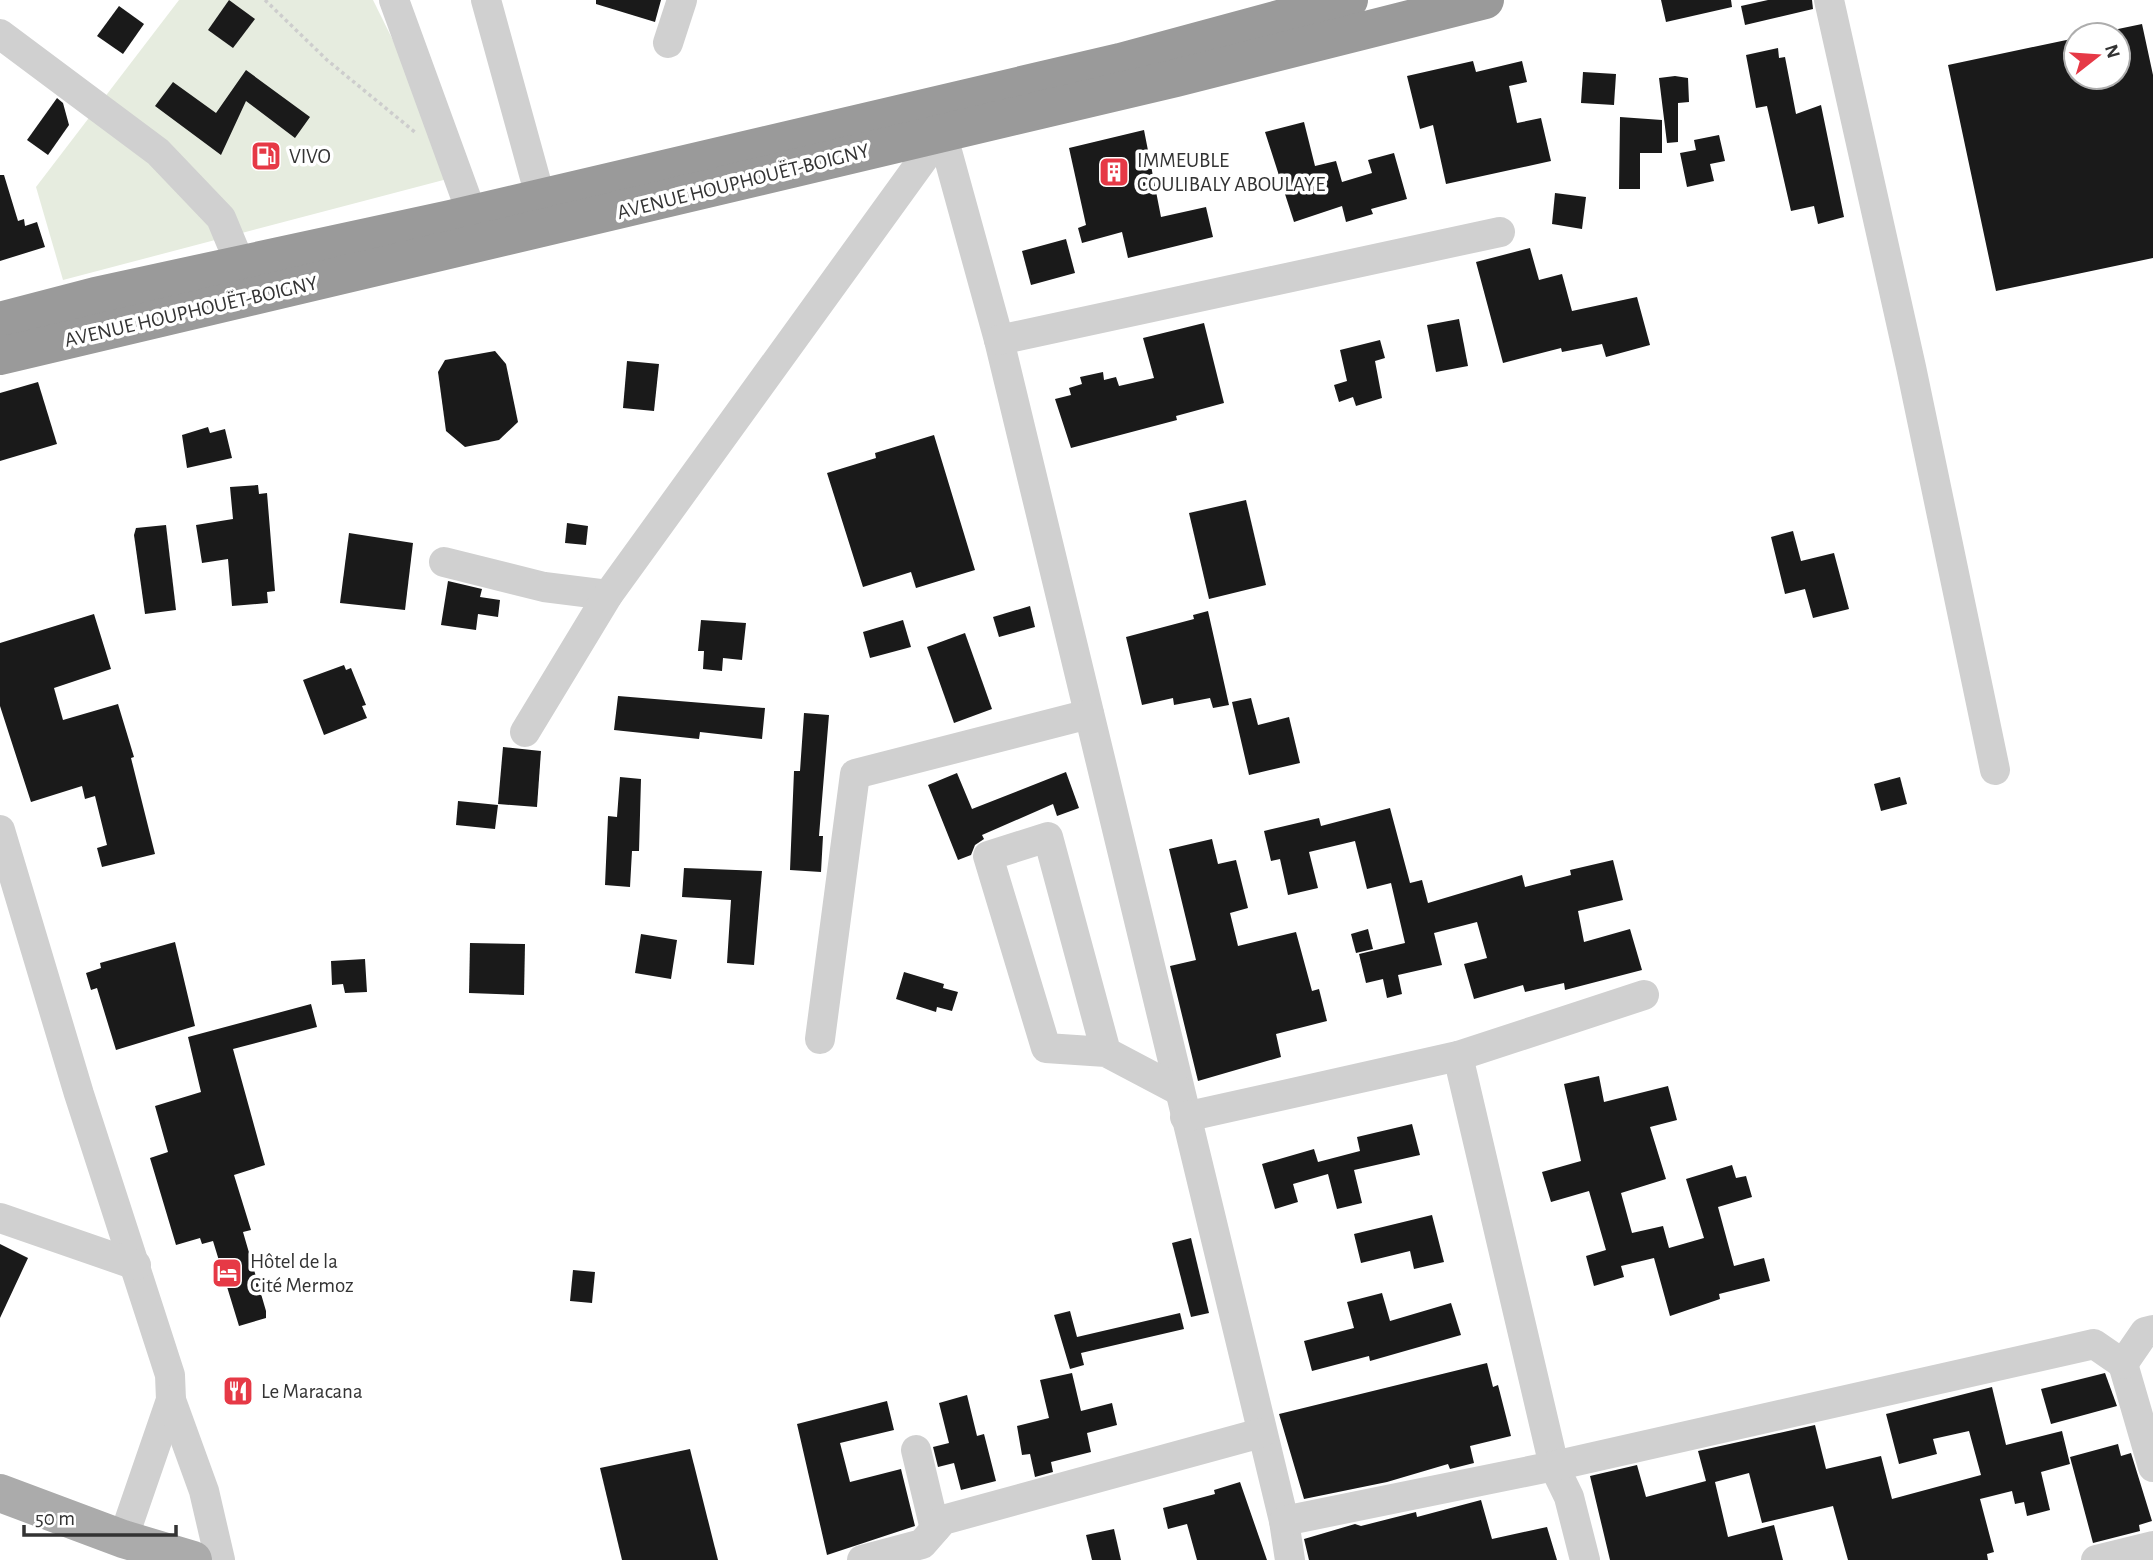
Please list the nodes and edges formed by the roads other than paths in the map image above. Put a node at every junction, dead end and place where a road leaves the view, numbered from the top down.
1 (394, 0) edge
2 (486, 0) edge
3 (682, 0) edge
4 (1349, 0) edge
5 (1485, 0) edge
6 (1829, 0) edge
7 (0, 34) edge
8 (668, 43) dead end
9 (942, 133) junction
10 (540, 196) junction
11 (472, 214) junction
12 (1500, 232) dead end
13 (247, 281) junction
14 (0, 321) edge
15 (999, 340) junction
16 (0, 356) edge
17 (444, 562) dead end
18 (608, 594) junction
19 (1089, 715) junction
20 (525, 732) dead end
21 (1995, 769) dead end
22 (0, 830) edge
23 (1644, 995) dead end
24 (820, 1039) dead end
25 (1106, 1052) junction
26 (1458, 1056) junction
27 (1182, 1104) junction
28 (0, 1218) edge
29 (136, 1265) junction
30 (2153, 1330) edge
31 (2123, 1364) junction
32 (171, 1400) junction
33 (1261, 1433) junction
34 (916, 1450) dead end
35 (1554, 1466) junction
36 (2153, 1467) edge
37 (0, 1493) edge
38 (1284, 1521) junction
39 (935, 1529) junction
40 (123, 1539) junction
41 (2153, 1546) edge
42 (193, 1560) edge
43 (220, 1560) edge
44 (862, 1560) edge
45 (1290, 1560) edge
46 (1585, 1560) edge
47 (2096, 1560) edge

1 - 11 street
2 - 10 street
3 - 8 street
4 - 10 highway, AVENUE HOUPHOUËT-BOIGNY
5 - 9 highway, AVENUE HOUPHOUËT-BOIGNY
6 - 21 street
7 - 13 street
9 - 13 highway, AVENUE HOUPHOUËT-BOIGNY
9 - 15 street
9 - 18 street
10 - 11 highway, AVENUE HOUPHOUËT-BOIGNY
11 - 13 highway, AVENUE HOUPHOUËT-BOIGNY
12 - 15 street
13 - 14 highway, AVENUE HOUPHOUËT-BOIGNY
13 - 16 highway, AVENUE HOUPHOUËT-BOIGNY
15 - 19 street
17 - 18 street
18 - 20 street
19 - 24 street
19 - 27 street
22 - 29 street
23 - 26 street
25 - 25 street
25 - 27 street
26 - 27 street
26 - 35 street
27 - 33 street
28 - 29 street
29 - 32 street
30 - 31 street
31 - 35 street
31 - 36 street
32 - 40 street
32 - 43 street
33 - 38 street
33 - 39 street
34 - 39 street
35 - 38 street
35 - 46 street
37 - 40 main road
38 - 45 street
39 - 44 street
40 - 42 main road
41 - 47 street

